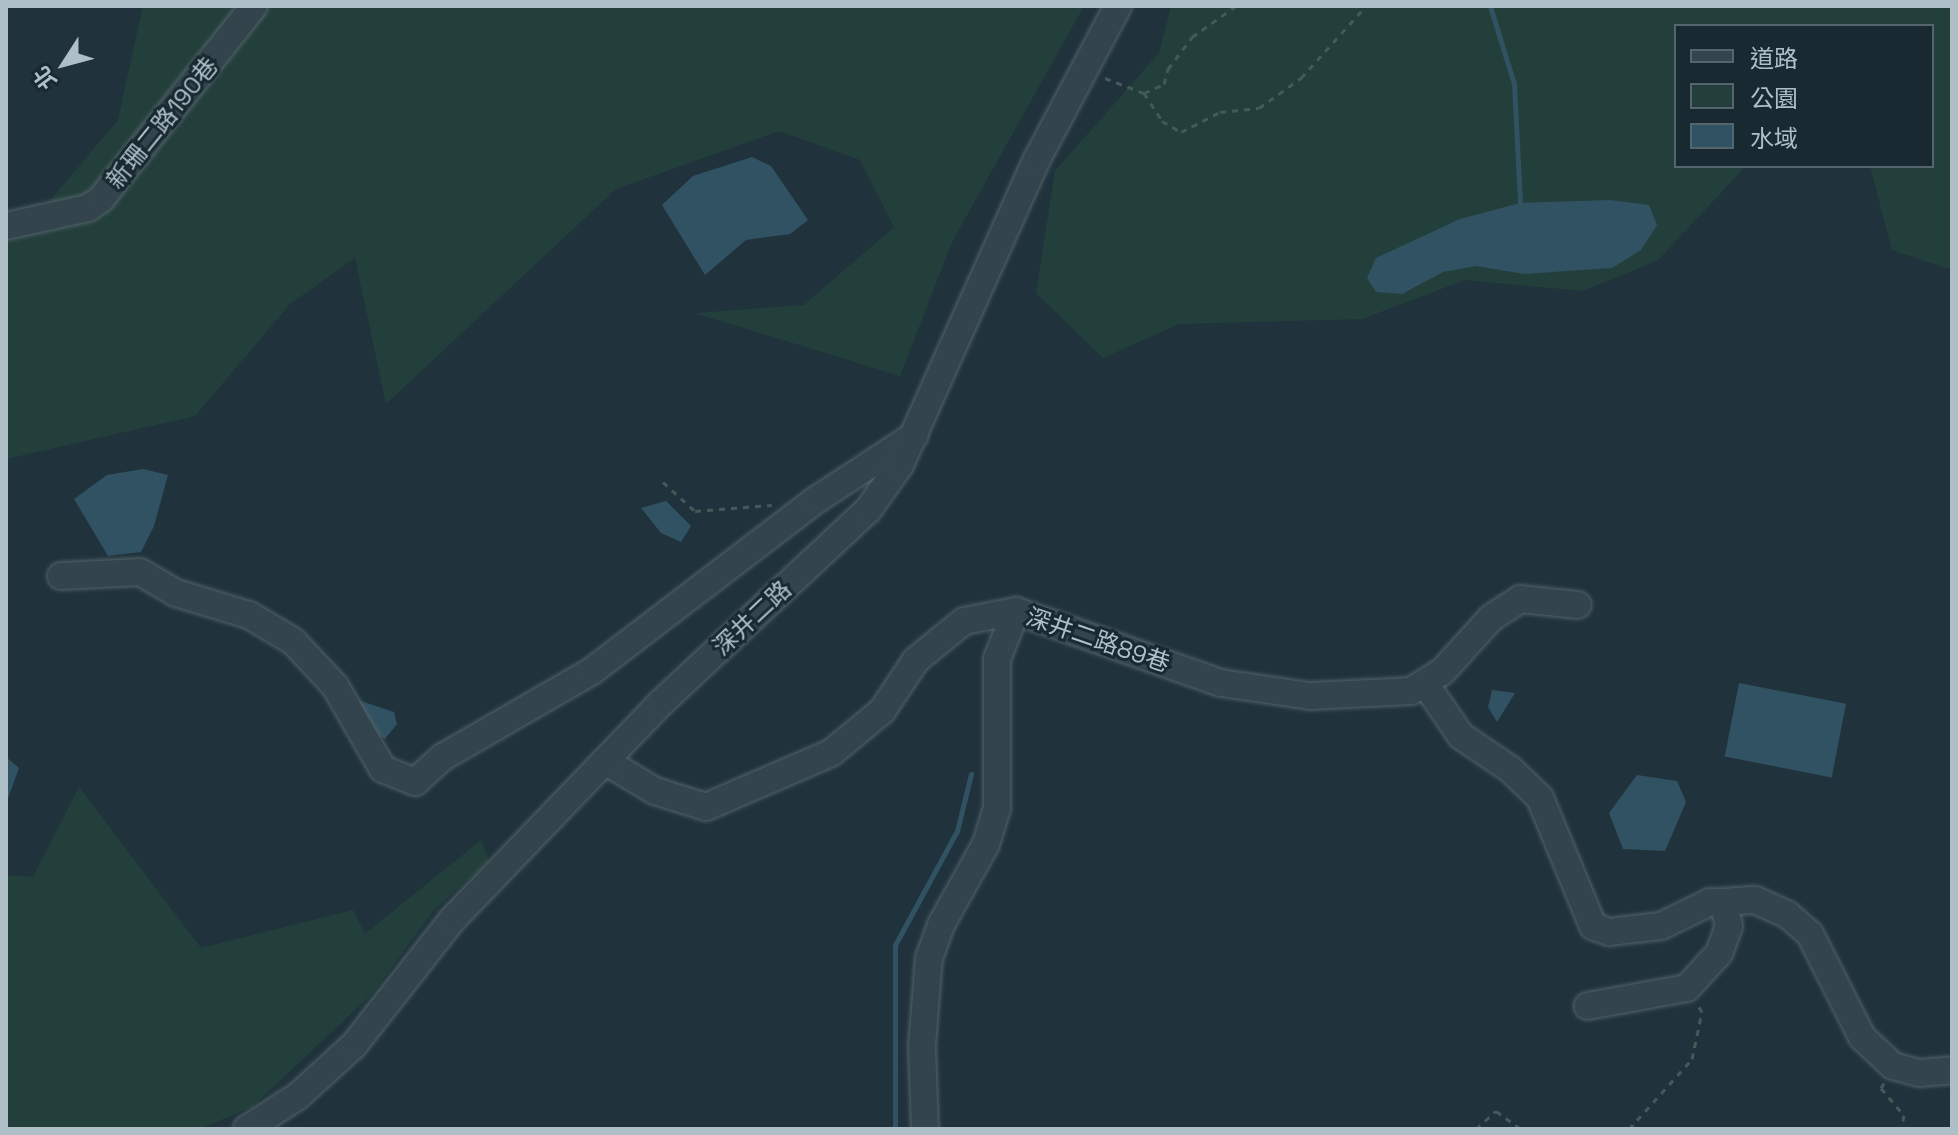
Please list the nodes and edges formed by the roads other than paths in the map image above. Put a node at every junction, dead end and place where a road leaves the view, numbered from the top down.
1 (254, 6) edge
2 (1118, 6) edge
3 (6, 226) edge
4 (915, 435) junction
5 (61, 576) dead end
6 (1578, 605) dead end
7 (1016, 611) junction
8 (1426, 685) junction
9 (605, 761) junction
10 (1723, 902) junction
11 (1588, 1006) dead end
12 (1952, 1070) edge
13 (247, 1129) edge
14 (925, 1129) edge

1 - 3 street, 新珊二路190巷
2 - 4 street, 深井二路
4 - 5 street
4 - 9 street, 深井二路
6 - 8 street
7 - 8 street, 深井二路89巷
7 - 9 street, 深井二路89巷
7 - 14 street
8 - 10 street
9 - 13 street, 深井二路
10 - 11 street
10 - 12 street

